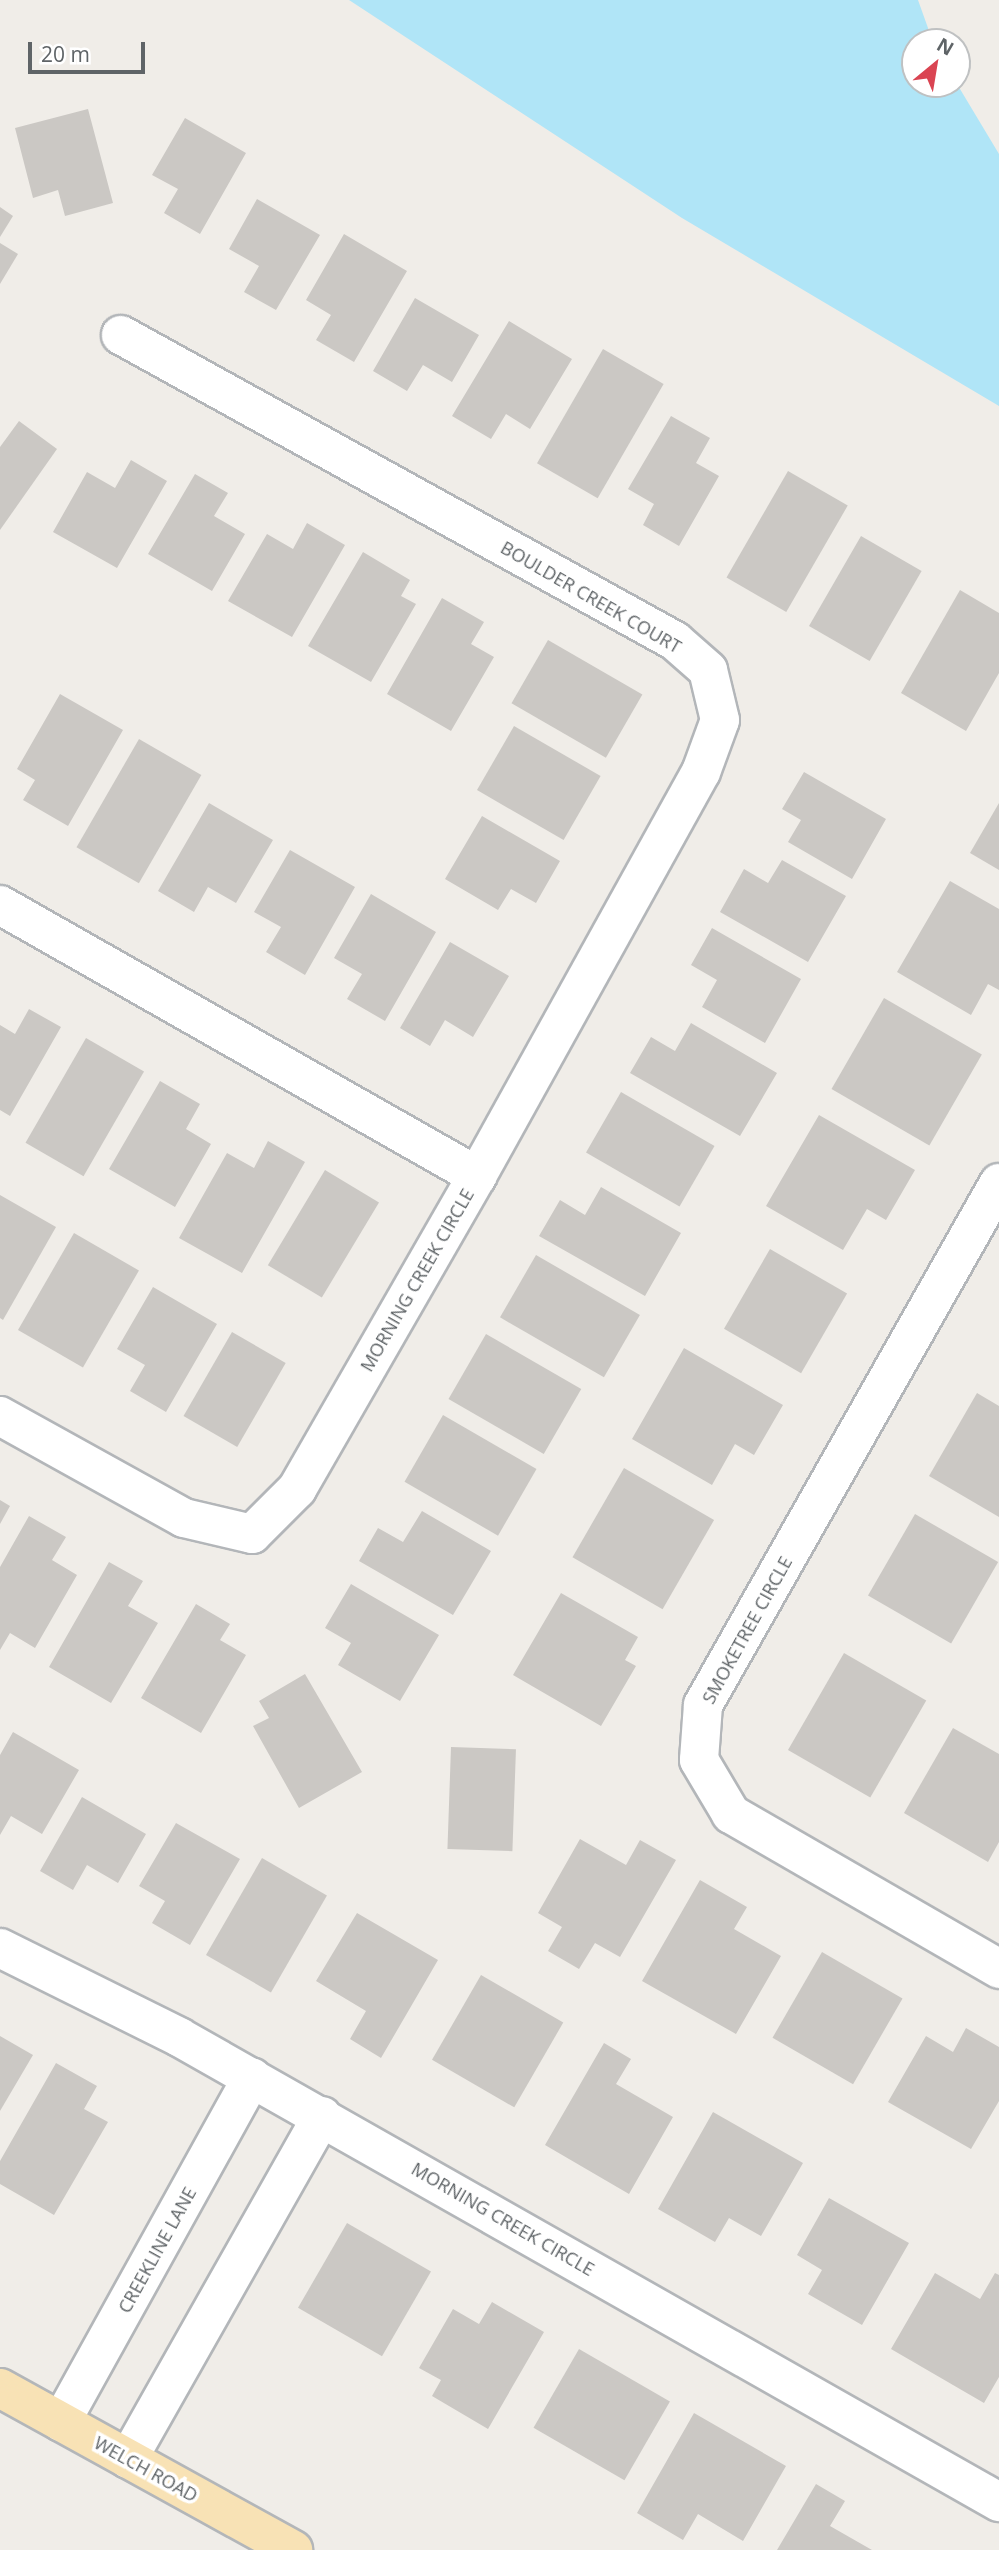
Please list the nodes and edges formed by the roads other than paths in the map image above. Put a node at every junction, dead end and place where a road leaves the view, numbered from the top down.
1 (121, 335) dead end
2 (0, 905) edge
3 (477, 1176) junction
4 (999, 1182) edge
5 (0, 1416) edge
6 (0, 1948) edge
7 (999, 1969) edge
8 (252, 2077) junction
9 (322, 2116) junction
10 (0, 2388) edge
11 (61, 2422) junction
12 (128, 2459) junction
13 (999, 2502) edge
14 (293, 2550) edge

1 - 3 street, BOULDER CREEK COURT
2 - 3 street, MORNING CREEK CIRCLE
3 - 5 street, MORNING CREEK CIRCLE
4 - 7 street, SMOKETREE CIRCLE
6 - 8 street, MORNING CREEK CIRCLE
8 - 9 street, MORNING CREEK CIRCLE
8 - 11 street, CREEKLINE LANE
9 - 12 street
9 - 13 street, MORNING CREEK CIRCLE
10 - 11 main road, WELCH ROAD
11 - 12 main road, WELCH ROAD
12 - 14 main road, WELCH ROAD

